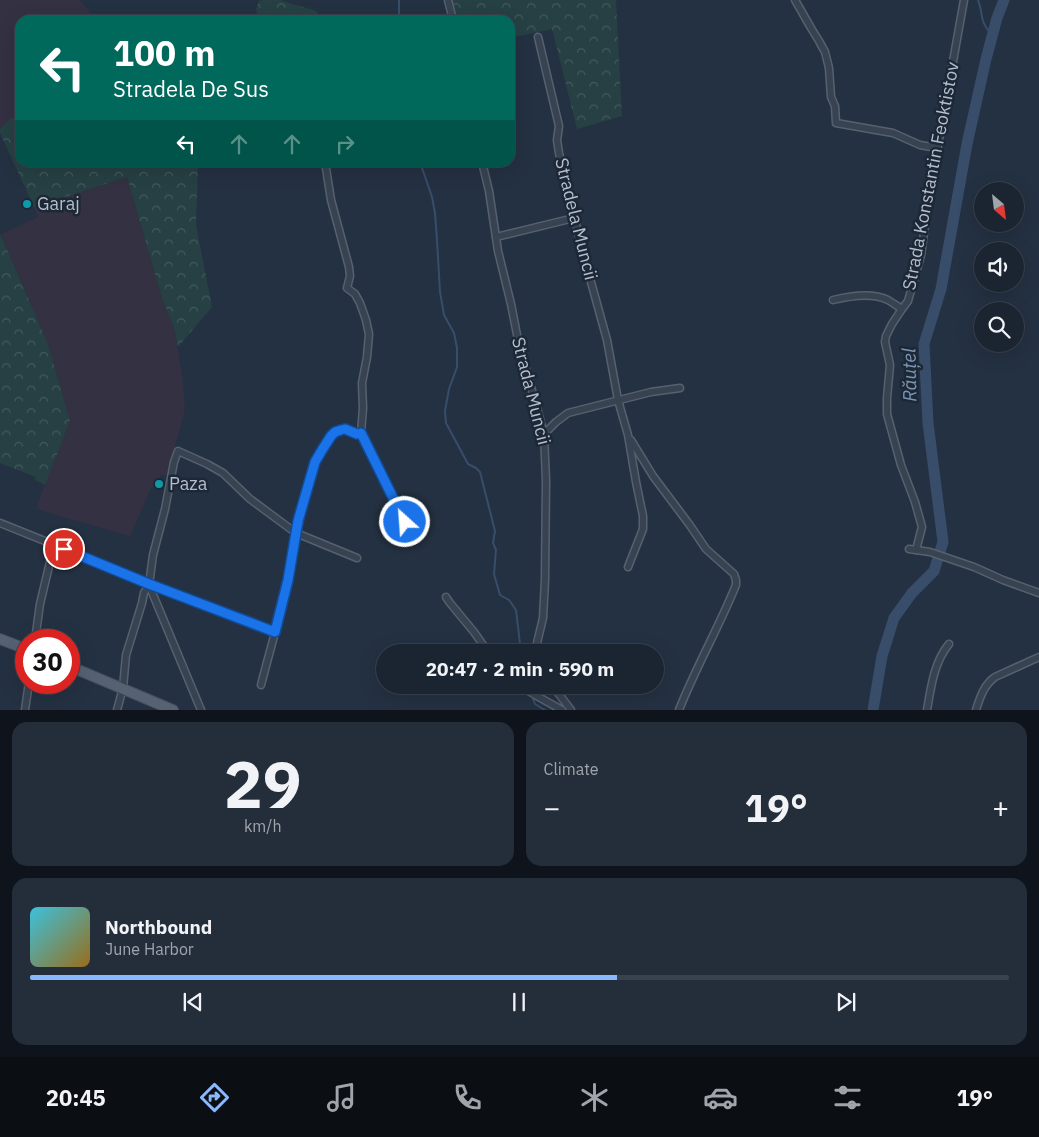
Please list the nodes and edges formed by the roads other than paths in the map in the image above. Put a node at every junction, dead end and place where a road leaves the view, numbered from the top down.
1 (448, 0) edge
2 (795, 0) edge
3 (964, 0) edge
4 (452, 15) edge
5 (538, 37) dead end
6 (937, 148) junction
7 (326, 167) edge
8 (483, 167) edge
9 (574, 218) junction
10 (496, 237) junction
11 (833, 300) dead end
12 (902, 309) junction
13 (680, 388) dead end
14 (618, 400) junction
15 (361, 433) junction
16 (544, 434) junction
17 (628, 436) junction
18 (405, 522) dead end
19 (0, 523) edge
20 (296, 533) junction
21 (54, 545) junction
22 (357, 558) dead end
23 (628, 567) dead end
24 (149, 584) junction
25 (1039, 594) edge
26 (446, 597) dead end
27 (37, 629) edge
28 (275, 632) junction
29 (0, 639) edge
30 (482, 644) edge
31 (537, 644) edge
32 (949, 644) dead end
33 (15, 645) edge
34 (1039, 657) edge
35 (80, 670) edge
36 (261, 685) dead end
37 (123, 688) junction
38 (27, 694) edge
39 (534, 694) edge
40 (559, 694) edge
41 (25, 710) edge
42 (117, 710) edge
43 (173, 710) edge
44 (201, 710) edge
45 (562, 710) edge
46 (571, 710) edge
47 (680, 710) edge
48 (927, 710) edge
49 (976, 710) edge

1 - 4 street
2 - 6 street
3 - 6 street, Strada Konstantin Feoktistov
5 - 9 street, Stradela Muncii
6 - 12 street, Strada Konstantin Feoktistov
7 - 15 street
8 - 10 street, Strada Muncii
9 - 10 street
9 - 14 street, Stradela Muncii
10 - 16 street, Strada Muncii
11 - 12 street
12 - 25 street, Strada Konstantin Feoktistov
13 - 14 street
14 - 16 street
14 - 17 street, Stradela Muncii
15 - 18 street
15 - 20 street
16 - 31 street, Strada Muncii
17 - 23 street, Stradela Muncii
17 - 47 street
19 - 21 street
20 - 22 street
20 - 24 street
20 - 28 street
21 - 24 street
21 - 27 street
24 - 28 street
24 - 37 street
24 - 44 street
26 - 30 street
28 - 36 street
29 - 33 main road
32 - 48 street
34 - 49 street
35 - 37 main road
37 - 42 street
37 - 43 main road
38 - 41 street
39 - 45 street
40 - 46 street

